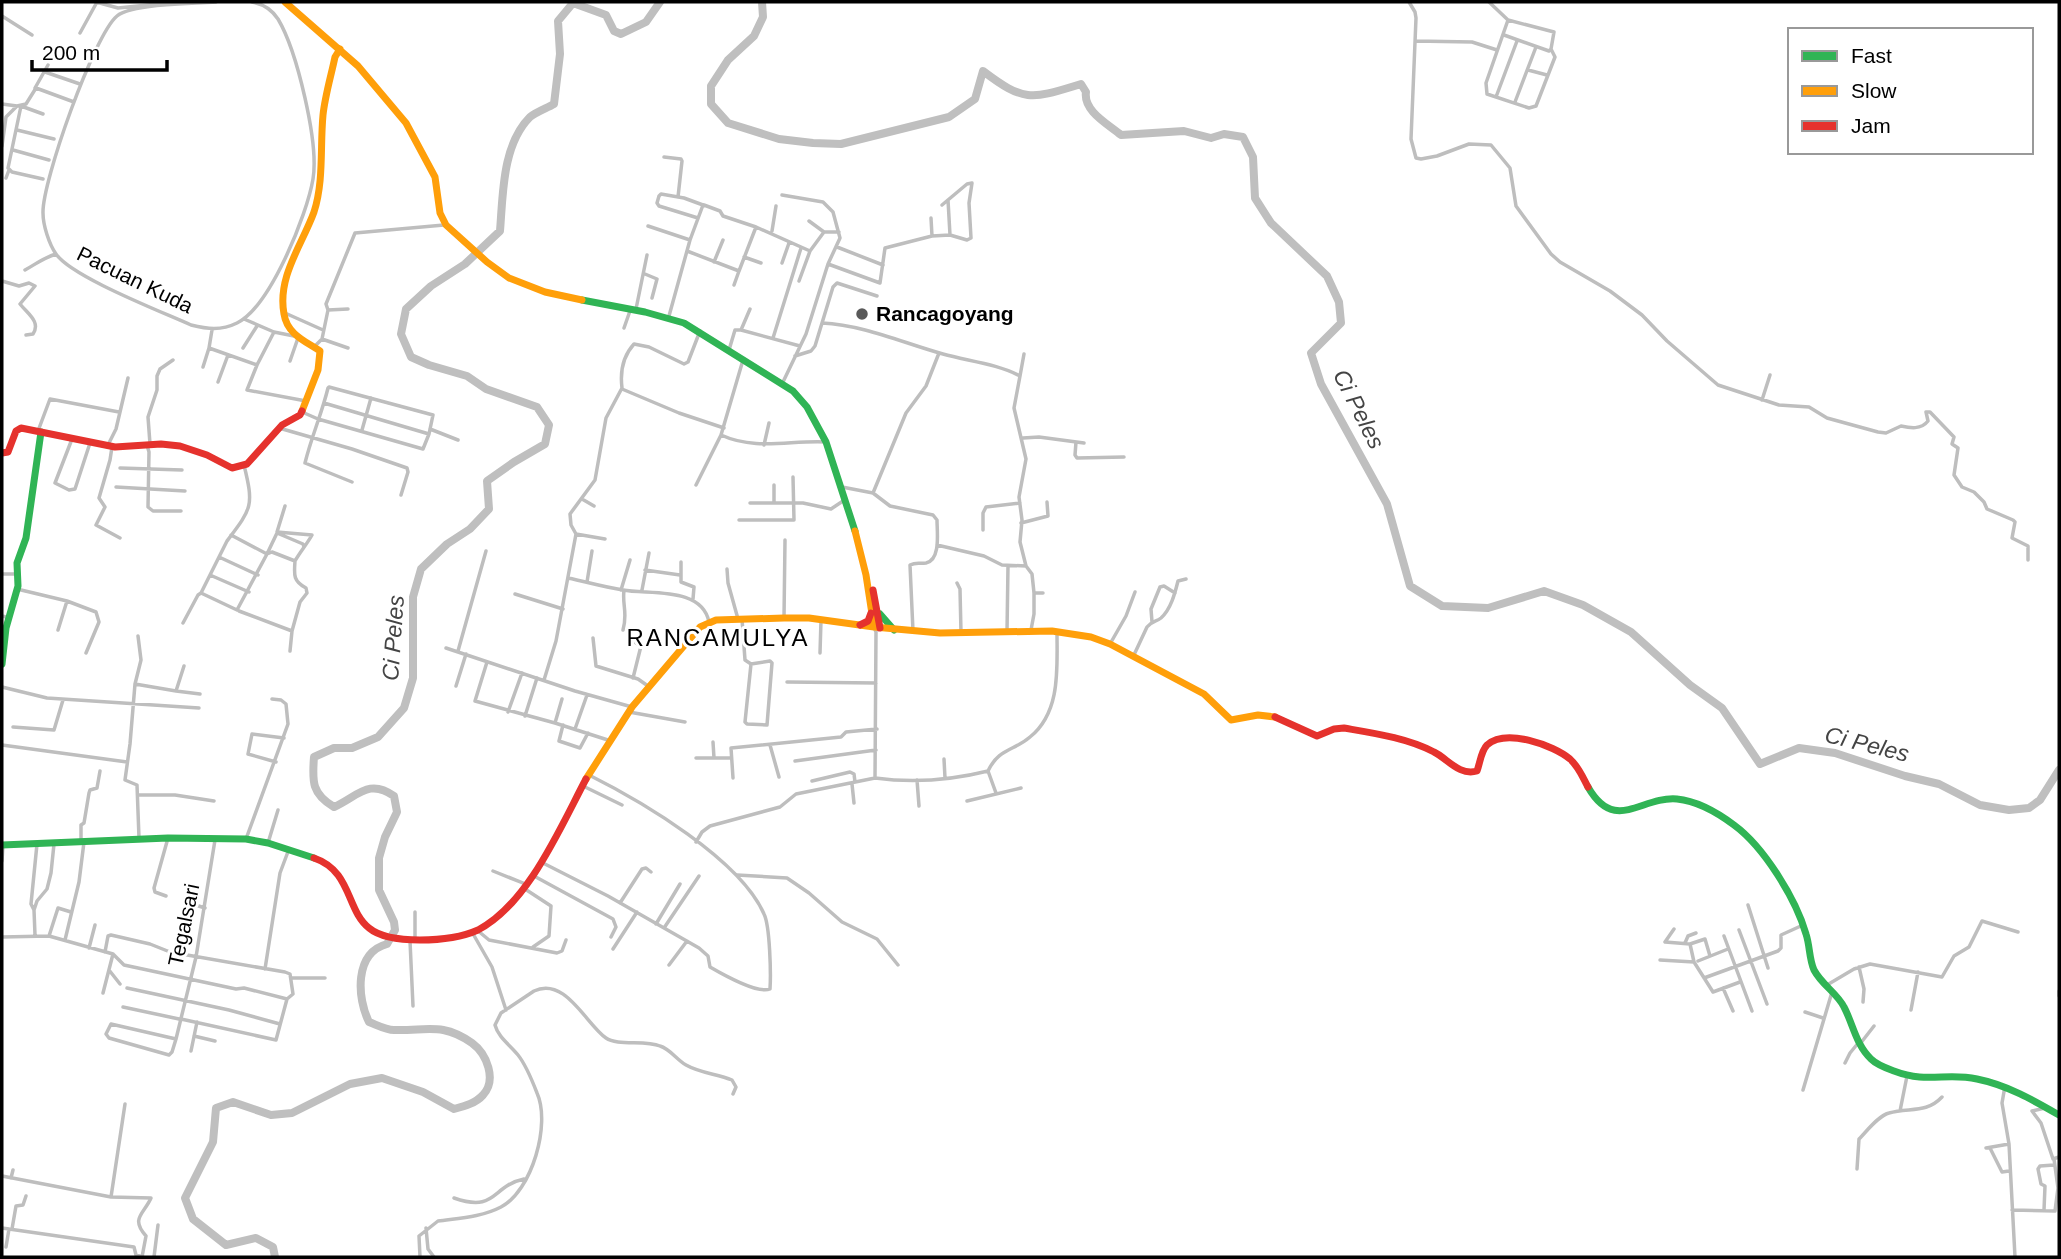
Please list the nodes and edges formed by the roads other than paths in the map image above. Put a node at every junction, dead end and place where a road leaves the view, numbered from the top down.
1 (96, 2) edge
2 (177, 2) edge
3 (216, 2) edge
4 (252, 2) edge
5 (285, 2) edge
6 (1409, 2) edge
7 (1489, 2) edge
8 (2, 16) edge
9 (1508, 20) junction
10 (80, 33) dead end
11 (32, 35) dead end
12 (1504, 35) junction
13 (1415, 41) junction
14 (1517, 41) junction
15 (1536, 47) junction
16 (340, 49) junction
17 (1551, 49) junction
18 (1497, 50) junction
19 (48, 65) dead end
20 (1528, 70) junction
21 (45, 72) junction
22 (1547, 75) junction
23 (80, 84) junction
24 (35, 88) junction
25 (1496, 97) junction
26 (74, 102) junction
27 (1515, 102) junction
28 (2, 104) edge
29 (19, 106) junction
30 (43, 114) dead end
31 (17, 130) junction
32 (54, 139) dead end
33 (2, 146) edge
34 (13, 150) junction
35 (664, 157) dead end
36 (49, 160) dead end
37 (9, 170) junction
38 (6, 178) dead end
39 (43, 179) dead end
40 (782, 195) dead end
41 (678, 197) junction
42 (948, 200) junction
43 (704, 205) junction
44 (942, 205) dead end
45 (776, 206) dead end
46 (698, 218) junction
47 (931, 218) dead end
48 (808, 221) dead end
49 (444, 225) junction
50 (648, 226) dead end
51 (757, 227) junction
52 (772, 232) junction
53 (824, 232) junction
54 (839, 232) junction
55 (950, 235) junction
56 (932, 236) junction
57 (690, 240) junction
58 (723, 240) dead end
59 (789, 243) junction
60 (837, 247) junction
61 (801, 248) junction
62 (687, 251) junction
63 (810, 251) junction
64 (56, 254) junction
65 (648, 255) dead end
66 (744, 257) junction
67 (714, 261) junction
68 (761, 263) dead end
69 (782, 263) dead end
70 (828, 264) junction
71 (883, 265) junction
72 (25, 270) dead end
73 (739, 271) junction
74 (645, 274) junction
75 (2, 281) edge
76 (799, 281) dead end
77 (734, 285) dead end
78 (877, 296) dead end
79 (652, 298) dead end
80 (348, 309) dead end
81 (633, 309) junction
82 (750, 309) dead end
83 (328, 310) junction
84 (283, 312) junction
85 (669, 317) junction
86 (244, 319) junction
87 (822, 323) junction
88 (257, 326) junction
89 (624, 328) dead end
90 (212, 330) junction
91 (323, 330) junction
92 (741, 330) junction
93 (700, 331) junction
94 (274, 332) junction
95 (26, 335) dead end
96 (296, 337) junction
97 (322, 338) junction
98 (773, 338) junction
99 (315, 346) junction
100 (800, 346) junction
101 (209, 348) junction
102 (243, 348) dead end
103 (348, 348) dead end
104 (729, 350) junction
105 (939, 353) junction
106 (1024, 354) dead end
107 (228, 355) junction
108 (795, 356) junction
109 (173, 360) dead end
110 (743, 360) junction
111 (290, 361) dead end
112 (257, 365) junction
113 (203, 367) dead end
114 (1770, 375) dead end
115 (1020, 376) junction
116 (128, 378) dead end
117 (218, 382) dead end
118 (782, 384) junction
119 (622, 388) junction
120 (370, 398) junction
121 (1762, 400) junction
122 (306, 401) junction
123 (324, 403) junction
124 (119, 412) junction
125 (302, 412) junction
126 (366, 414) junction
127 (318, 419) junction
128 (769, 423) dead end
129 (279, 428) junction
130 (724, 428) junction
131 (39, 431) junction
132 (362, 431) junction
133 (430, 432) junction
134 (721, 435) junction
135 (73, 438) junction
136 (313, 438) junction
137 (1023, 438) junction
138 (458, 439) dead end
139 (90, 442) junction
140 (826, 442) junction
141 (1076, 442) junction
142 (1084, 443) dead end
143 (149, 445) junction
144 (764, 445) junction
145 (110, 446) junction
146 (2, 453) edge
147 (1124, 457) dead end
148 (244, 466) junction
149 (120, 468) dead end
150 (148, 468) junction
151 (182, 470) dead end
152 (793, 477) dead end
153 (352, 482) dead end
154 (696, 485) dead end
155 (774, 485) dead end
156 (116, 487) dead end
157 (842, 487) junction
158 (147, 490) junction
159 (185, 491) dead end
160 (873, 493) junction
161 (401, 495) dead end
162 (582, 499) junction
163 (846, 499) junction
164 (1047, 502) dead end
165 (750, 503) dead end
166 (774, 503) junction
167 (794, 503) junction
168 (1020, 503) junction
169 (285, 506) dead end
170 (594, 506) dead end
171 (181, 511) dead end
172 (739, 520) dead end
173 (1021, 523) junction
174 (983, 530) dead end
175 (277, 533) junction
176 (576, 534) junction
177 (231, 535) junction
178 (120, 538) dead end
179 (605, 539) dead end
180 (785, 540) dead end
181 (937, 545) junction
182 (304, 547) junction
183 (486, 551) dead end
184 (592, 551) dead end
185 (649, 553) dead end
186 (267, 554) junction
187 (219, 557) junction
188 (630, 560) dead end
189 (295, 561) junction
190 (2028, 561) dead end
191 (681, 562) dead end
192 (1008, 566) junction
193 (1026, 566) junction
194 (727, 569) dead end
195 (645, 570) junction
196 (2, 574) edge
197 (17, 574) junction
198 (210, 575) junction
199 (258, 575) junction
200 (680, 575) junction
201 (568, 578) junction
202 (1186, 579) dead end
203 (587, 582) junction
204 (957, 583) dead end
205 (17, 589) junction
206 (623, 590) junction
207 (642, 590) junction
208 (249, 592) junction
209 (1135, 592) dead end
210 (201, 593) junction
211 (1034, 593) junction
212 (1043, 593) dead end
213 (1175, 593) junction
214 (515, 594) dead end
215 (692, 600) junction
216 (67, 601) junction
217 (563, 609) junction
218 (237, 610) junction
219 (875, 610) junction
220 (6, 617) edge
221 (784, 618) junction
222 (740, 619) junction
223 (821, 620) junction
224 (709, 622) junction
225 (1152, 622) junction
226 (183, 624) dead end
227 (860, 625) junction
228 (877, 629) junction
229 (58, 630) dead end
230 (623, 630) dead end
231 (894, 630) junction
232 (1031, 630) junction
233 (292, 631) junction
234 (914, 631) junction
235 (1007, 632) junction
236 (1057, 632) junction
237 (961, 633) junction
238 (138, 636) dead end
239 (593, 638) dead end
240 (636, 643) dead end
241 (1111, 644) junction
242 (446, 648) dead end
243 (290, 651) dead end
244 (458, 651) junction
245 (86, 653) dead end
246 (820, 653) dead end
247 (466, 654) junction
248 (1133, 657) junction
249 (488, 661) junction
250 (2, 664) edge
251 (751, 664) junction
252 (184, 666) dead end
253 (522, 673) junction
254 (537, 678) junction
255 (633, 678) junction
256 (544, 680) junction
257 (787, 682) dead end
258 (876, 683) junction
259 (135, 684) junction
260 (648, 686) junction
261 (2, 687) edge
262 (456, 687) dead end
263 (176, 691) junction
264 (200, 694) dead end
265 (587, 694) junction
266 (272, 699) dead end
267 (562, 699) dead end
268 (63, 700) junction
269 (133, 705) junction
270 (199, 708) dead end
271 (631, 709) junction
272 (508, 712) junction
273 (525, 716) junction
274 (685, 722) dead end
275 (555, 723) junction
276 (563, 725) junction
277 (13, 727) dead end
278 (575, 729) junction
279 (877, 729) junction
280 (588, 733) junction
281 (285, 738) junction
282 (611, 741) junction
283 (713, 742) dead end
284 (2, 745) edge
285 (770, 746) junction
286 (876, 750) junction
287 (696, 758) dead end
288 (713, 758) junction
289 (732, 758) junction
290 (944, 759) dead end
291 (794, 761) dead end
292 (127, 762) junction
293 (276, 762) junction
294 (100, 771) dead end
295 (988, 771) junction
296 (589, 775) junction
297 (779, 777) dead end
298 (733, 778) dead end
299 (875, 778) junction
300 (945, 778) junction
301 (917, 780) junction
302 (812, 781) dead end
303 (854, 783) junction
304 (583, 786) junction
305 (1021, 788) dead end
306 (996, 793) junction
307 (139, 795) junction
308 (214, 801) dead end
309 (967, 801) dead end
310 (855, 803) dead end
311 (622, 805) dead end
312 (919, 806) dead end
313 (278, 810) dead end
314 (139, 838) junction
315 (168, 838) junction
316 (215, 838) junction
317 (246, 839) junction
318 (83, 842) junction
319 (696, 842) junction
320 (37, 844) junction
321 (54, 844) junction
322 (268, 844) junction
323 (3, 845) edge
324 (289, 849) junction
325 (2, 861) edge
326 (541, 862) junction
327 (493, 871) dead end
328 (651, 872) dead end
329 (737, 875) junction
330 (534, 876) junction
331 (699, 876) dead end
332 (680, 884) dead end
333 (526, 887) junction
334 (166, 896) dead end
335 (189, 903) dead end
336 (620, 903) junction
337 (1748, 905) dead end
338 (205, 908) junction
339 (34, 909) junction
340 (72, 912) junction
341 (415, 912) dead end
342 (637, 912) junction
343 (656, 924) junction
344 (95, 925) dead end
345 (1803, 925) junction
346 (664, 928) junction
347 (1674, 929) dead end
348 (1739, 930) dead end
349 (475, 931) junction
350 (2018, 932) dead end
351 (1696, 933) dead end
352 (35, 935) junction
353 (49, 936) junction
354 (1724, 936) dead end
355 (2, 937) edge
356 (611, 937) dead end
357 (65, 940) junction
358 (566, 940) dead end
359 (409, 941) junction
360 (687, 941) junction
361 (1688, 944) junction
362 (89, 948) junction
363 (531, 948) junction
364 (613, 949) dead end
365 (1728, 949) junction
366 (105, 952) junction
367 (113, 954) junction
368 (1764, 955) junction
369 (1710, 956) junction
370 (196, 957) junction
371 (1660, 960) dead end
372 (1696, 961) junction
373 (1751, 961) junction
374 (668, 965) dead end
375 (898, 965) dead end
376 (1734, 967) junction
377 (1859, 967) junction
378 (1768, 968) dead end
379 (265, 969) junction
380 (109, 970) junction
381 (1918, 972) junction
382 (190, 978) junction
383 (292, 978) junction
384 (326, 978) dead end
385 (1704, 978) junction
386 (1740, 982) junction
387 (120, 984) dead end
388 (127, 988) dead end
389 (1723, 988) junction
390 (1830, 988) junction
391 (103, 993) dead end
392 (287, 999) junction
393 (184, 1000) junction
394 (1863, 1002) dead end
395 (1767, 1004) dead end
396 (413, 1006) dead end
397 (123, 1007) dead end
398 (506, 1010) junction
399 (1911, 1010) dead end
400 (1733, 1011) dead end
401 (1752, 1011) dead end
402 (1805, 1012) dead end
403 (1824, 1018) junction
404 (180, 1019) junction
405 (197, 1023) junction
406 (280, 1024) junction
407 (1874, 1026) dead end
408 (194, 1036) junction
409 (176, 1039) junction
410 (215, 1041) dead end
411 (1860, 1043) junction
412 (191, 1051) dead end
413 (1845, 1063) dead end
414 (1907, 1076) junction
415 (2005, 1086) junction
416 (1803, 1090) dead end
417 (733, 1094) dead end
418 (1942, 1097) dead end
419 (125, 1104) dead end
420 (2047, 1107) junction
421 (1900, 1111) junction
422 (2059, 1115) edge
423 (2009, 1144) junction
424 (2059, 1157) edge
425 (2053, 1159) junction
426 (2054, 1165) junction
427 (1857, 1169) dead end
428 (13, 1170) dead end
429 (2009, 1171) junction
430 (2, 1177) edge
431 (11, 1178) junction
432 (525, 1179) junction
433 (26, 1196) dead end
434 (111, 1197) junction
435 (454, 1198) dead end
436 (2012, 1210) junction
437 (2044, 1210) junction
438 (158, 1225) dead end
439 (2, 1228) edge
440 (426, 1228) junction
441 (10, 1229) junction
442 (6, 1247) dead end
443 (136, 1256) edge
444 (143, 1257) edge
445 (154, 1257) edge
446 (420, 1257) edge
447 (434, 1257) edge
448 (2015, 1257) edge

1 - 2 street
1 - 10 street
3 - 23 street, Pacuan Kuda
4 - 86 street
5 - 16 main road
6 - 13 street
7 - 9 street
8 - 11 street
9 - 12 street
9 - 17 street
12 - 14 street
12 - 18 street
13 - 18 street
13 - 121 street
14 - 15 street
14 - 25 street
15 - 17 street
15 - 20 street
16 - 49 main road
16 - 84 main road
17 - 22 street
18 - 25 street
19 - 21 street
20 - 22 street
20 - 27 street
21 - 23 street
21 - 24 street
22 - 27 street
23 - 26 street, Pacuan Kuda
24 - 26 street
24 - 29 street
25 - 27 street
26 - 64 street, Pacuan Kuda
28 - 29 street
29 - 30 street
29 - 31 street
29 - 33 street
31 - 32 street
31 - 34 street
34 - 36 street
34 - 37 street
35 - 41 street
37 - 38 street
37 - 39 street
40 - 54 street
41 - 43 street
41 - 46 street
42 - 44 street
42 - 55 street
42 - 55 street
43 - 46 street
43 - 51 street
45 - 52 street
46 - 57 street
47 - 56 street
48 - 53 street
49 - 81 main road
49 - 83 street
50 - 57 street
51 - 52 street
51 - 66 street
52 - 59 street
53 - 54 street
53 - 63 street
54 - 60 street
55 - 56 street
56 - 71 street
57 - 62 street
58 - 67 street
59 - 61 street
59 - 69 street
60 - 70 street
60 - 71 street
61 - 63 street
61 - 98 street
62 - 67 street
62 - 85 street
63 - 76 street
64 - 72 street
64 - 90 street, Pacuan Kuda
65 - 74 street
66 - 68 street
66 - 73 street
67 - 73 street
70 - 71 street
70 - 100 street
73 - 77 street
74 - 79 street
74 - 81 street
75 - 95 street
78 - 87 street
80 - 83 street
81 - 85 main road
81 - 89 street
82 - 92 street
83 - 91 street
84 - 91 street
84 - 96 main road
85 - 93 main road
86 - 88 street
86 - 90 street, Pacuan Kuda
87 - 105 street
87 - 108 street
88 - 94 street
88 - 102 street
90 - 101 street
91 - 97 street
92 - 98 street
92 - 104 street
93 - 104 main road
93 - 119 street
94 - 96 street
94 - 112 street
96 - 99 main road
96 - 111 street
97 - 99 street
97 - 103 street
98 - 100 street
99 - 122 main road
100 - 108 street
101 - 107 street
101 - 113 street
104 - 110 main road
105 - 115 street
105 - 160 street
106 - 115 street
107 - 112 street
107 - 117 street
108 - 118 street
109 - 143 street
110 - 118 main road
110 - 130 street
112 - 122 street
114 - 121 street
115 - 137 street
116 - 124 street
118 - 140 main road
119 - 130 street
119 - 162 street
120 - 123 street
120 - 126 street
120 - 133 street
121 - 190 street
122 - 125 main road
123 - 126 street
123 - 127 street
124 - 131 street
124 - 145 street
125 - 127 street
125 - 129 main road
126 - 132 street
126 - 133 street
127 - 132 street
127 - 136 street
128 - 144 street
129 - 136 street
129 - 148 main road
130 - 134 street
131 - 135 main road
131 - 146 main road
131 - 197 main road
132 - 133 street
133 - 138 street
134 - 144 street
134 - 154 street
135 - 139 main road
135 - 139 street
136 - 153 street
136 - 161 street
137 - 141 street
137 - 168 street
139 - 145 main road
140 - 144 street
140 - 157 main road
141 - 142 street
141 - 147 street
143 - 145 main road
143 - 148 main road
143 - 150 street
145 - 178 street
148 - 177 street
149 - 150 street
150 - 151 street
150 - 158 street
152 - 167 street
155 - 166 street
156 - 158 street
157 - 160 street
157 - 163 main road
158 - 159 street
158 - 171 street
160 - 181 street
162 - 170 street
162 - 176 street
163 - 167 street
163 - 219 main road
164 - 173 street
165 - 166 street
166 - 167 street
167 - 172 street
168 - 173 street
168 - 174 street
169 - 175 street
173 - 193 street
175 - 182 street
175 - 182 street
175 - 186 street
176 - 179 street
176 - 201 street
177 - 186 street
177 - 187 street
180 - 221 street
181 - 192 street
181 - 234 street
182 - 189 street
183 - 244 street
184 - 203 street
185 - 195 street
186 - 189 street
186 - 199 street
187 - 198 street
187 - 199 street
188 - 206 street
189 - 233 street
191 - 200 street
192 - 193 street
192 - 235 street
193 - 211 street
194 - 222 street
195 - 200 street
195 - 207 street
196 - 197 street
197 - 205 main road
198 - 208 street
198 - 210 street
199 - 208 street
200 - 215 street
201 - 203 street
201 - 217 street
202 - 213 street
203 - 206 street
204 - 237 street
205 - 216 street
205 - 220 main road
206 - 207 street
206 - 230 street
207 - 215 street
208 - 218 street
209 - 241 street
210 - 218 street
210 - 226 street
211 - 212 street
211 - 232 street
213 - 225 street
213 - 225 street
214 - 217 street
215 - 224 street
216 - 229 street
216 - 245 street
217 - 256 street
218 - 233 street
219 - 227 main road
219 - 228 main road
219 - 231 main road
220 - 250 main road
221 - 222 main road
221 - 223 main road
222 - 224 main road
222 - 251 street
223 - 227 main road
223 - 246 street
224 - 260 main road
225 - 248 street
227 - 228 main road
228 - 231 main road
228 - 258 street
231 - 234 main road
232 - 235 main road
232 - 236 main road
233 - 243 street
234 - 237 main road
235 - 237 main road
236 - 241 main road
236 - 295 street
238 - 259 street
239 - 255 street
240 - 255 street
241 - 248 main road
242 - 244 street
244 - 247 street
247 - 249 street
247 - 262 street
248 - 345 main road
249 - 253 street
249 - 272 street
251 - 251 street
252 - 263 street
253 - 254 street
253 - 272 street
254 - 256 street
254 - 273 street
255 - 260 street
256 - 265 street
257 - 258 street
258 - 279 street
259 - 263 street
259 - 269 street
260 - 271 main road
261 - 268 street
263 - 264 street
265 - 271 street
265 - 278 street
266 - 281 street
267 - 275 street
268 - 269 street
268 - 277 street
269 - 270 street
269 - 292 street
271 - 274 street
271 - 282 main road
272 - 273 street
273 - 275 street
275 - 276 street
276 - 278 street
276 - 280 street
278 - 280 street
279 - 285 street
279 - 286 street
280 - 282 street
281 - 293 street
281 - 293 street
282 - 296 main road
283 - 288 street
284 - 292 street
285 - 289 street
285 - 297 street
286 - 291 street
286 - 299 street
287 - 288 street
288 - 289 street
289 - 298 street
290 - 300 street
292 - 307 street
293 - 317 street
294 - 318 street
295 - 300 street
295 - 306 street
296 - 304 main road
296 - 319 street
299 - 301 street
299 - 303 street
300 - 301 street
301 - 312 street
302 - 303 street
303 - 310 street
303 - 319 street
304 - 311 street
304 - 326 main road
305 - 306 street
306 - 309 street
307 - 308 street
307 - 314 street
313 - 322 street
314 - 315 main road
314 - 318 main road
315 - 316 main road
315 - 334 street
316 - 317 main road
316 - 338 street, Tegalsari
317 - 322 main road
318 - 321 main road
318 - 340 street
319 - 329 street
320 - 321 main road
320 - 323 main road
320 - 339 street
321 - 339 street
322 - 324 main road
323 - 325 street
324 - 359 main road
324 - 379 street
326 - 330 main road
326 - 336 street
327 - 333 street
328 - 336 street
329 - 360 street
329 - 375 street
330 - 333 main road
330 - 356 street
331 - 346 street
332 - 343 street
333 - 349 main road
333 - 363 street
335 - 338 street
336 - 342 street
337 - 368 street
338 - 370 street, Tegalsari
339 - 352 street
340 - 353 street
340 - 357 street
341 - 359 street
342 - 343 street
342 - 364 street
343 - 346 street
344 - 362 street
345 - 368 street
345 - 390 main road
346 - 360 street
347 - 361 street
348 - 373 street
349 - 359 main road
349 - 363 street
349 - 398 street
350 - 381 street
351 - 361 street
352 - 353 street
352 - 355 street
353 - 357 street
354 - 365 street
357 - 362 street
358 - 363 street
359 - 396 street
360 - 374 street
361 - 369 street
361 - 372 street
362 - 366 street
365 - 369 street
365 - 376 street
366 - 367 street
366 - 370 street
367 - 380 street
367 - 382 street
368 - 373 street
368 - 378 street
369 - 372 street
370 - 379 street
370 - 382 street, Tegalsari
371 - 372 street
372 - 385 street
373 - 376 street
373 - 395 street
376 - 385 street
376 - 386 street
377 - 381 street
377 - 390 street
377 - 394 street
379 - 383 street
380 - 387 street
380 - 391 street
381 - 399 street
382 - 392 street
382 - 393 street, Tegalsari
383 - 384 street
383 - 392 street
385 - 389 street
386 - 389 street
386 - 401 street
388 - 393 street
389 - 400 street
390 - 403 street
390 - 411 main road
392 - 406 street
393 - 404 street, Tegalsari
393 - 406 street
397 - 404 street
398 - 417 street
398 - 432 street
402 - 403 street
403 - 416 street
404 - 405 street
404 - 409 street, Tegalsari
405 - 406 street
405 - 408 street
407 - 411 street
408 - 410 street
408 - 412 street
409 - 409 street
411 - 413 street
411 - 414 main road
414 - 415 main road
414 - 421 street
415 - 420 main road
415 - 423 street
418 - 421 street
419 - 434 street
420 - 422 main road
420 - 425 street
421 - 427 street
423 - 429 street
423 - 429 street
424 - 425 street
425 - 426 street
426 - 437 street
426 - 437 street
428 - 431 street
429 - 436 street
430 - 431 street
431 - 434 street
432 - 435 street
432 - 440 street
433 - 441 street
434 - 444 street
436 - 437 street
436 - 448 street
438 - 445 street
439 - 441 street
440 - 446 street
440 - 447 street
441 - 442 street
441 - 443 street
443 - 444 street

